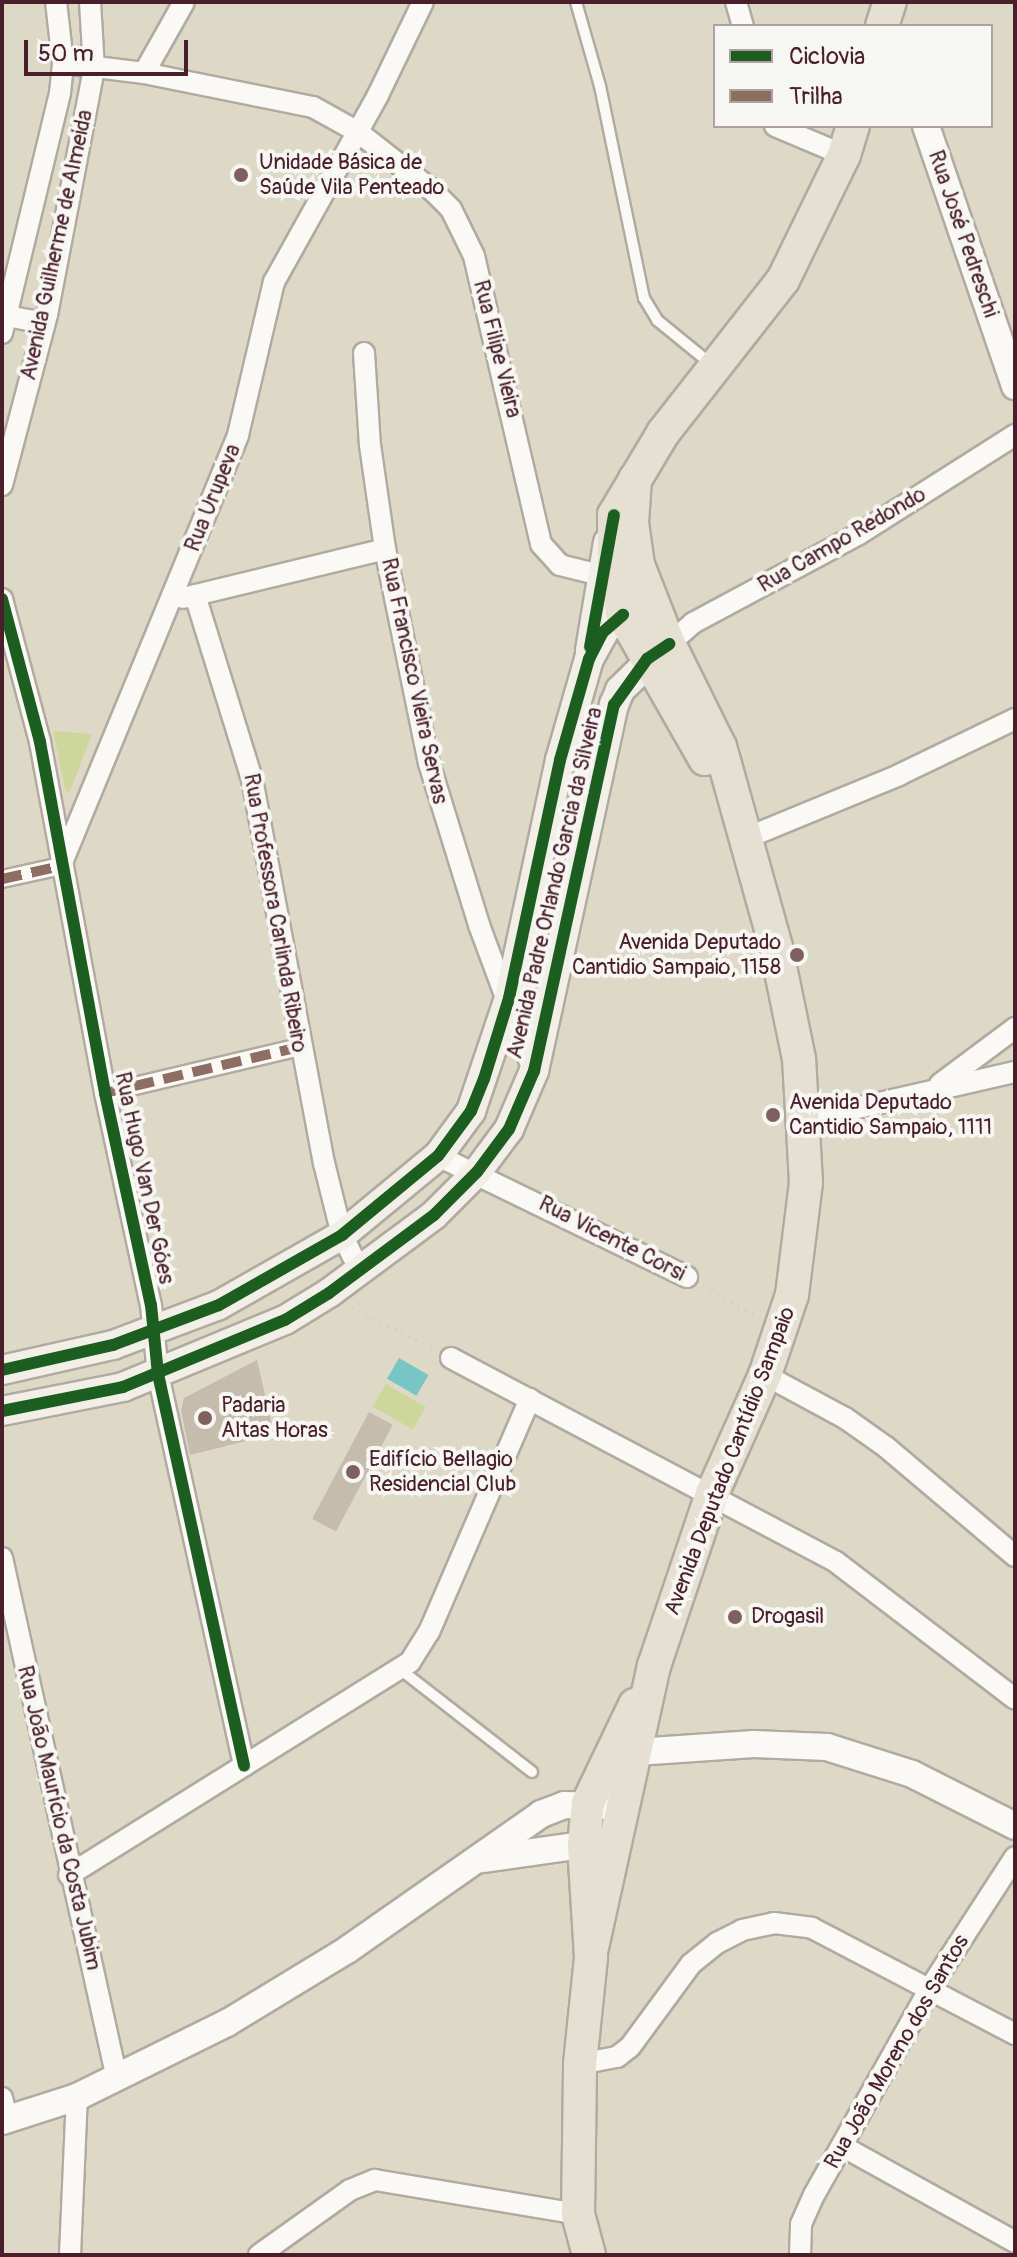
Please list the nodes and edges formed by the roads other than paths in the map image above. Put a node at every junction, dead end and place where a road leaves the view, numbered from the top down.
1 (56, 2) edge
2 (90, 2) edge
3 (184, 2) edge
4 (423, 2) edge
5 (576, 2) edge
6 (736, 2) edge
7 (890, 2) edge
8 (742, 24) edge
9 (883, 24) edge
10 (63, 63) junction
11 (94, 69) junction
12 (144, 73) junction
13 (785, 128) edge
14 (927, 128) edge
15 (358, 132) junction
16 (848, 141) edge
17 (3, 321) edge
18 (44, 323) junction
19 (364, 353) dead end
20 (716, 368) junction
21 (1015, 386) edge
22 (1015, 435) edge
23 (635, 479) junction
24 (2, 485) edge
25 (614, 515) junction
26 (385, 549) junction
27 (600, 575) junction
28 (195, 595) junction
29 (2, 599) edge
30 (170, 601) junction
31 (637, 609) junction
32 (658, 651) junction
33 (589, 659) junction
34 (1015, 719) edge
35 (743, 834) junction
36 (61, 866) junction
37 (2, 879) edge
38 (509, 998) junction
39 (1015, 1028) edge
40 (299, 1047) junction
41 (534, 1071) junction
42 (1015, 1072) edge
43 (937, 1086) junction
44 (105, 1093) junction
45 (805, 1120) junction
46 (438, 1156) junction
47 (477, 1172) junction
48 (342, 1235) junction
49 (360, 1271) junction
50 (687, 1277) road end
51 (153, 1331) junction
52 (451, 1358) road end
53 (2, 1370) edge
54 (158, 1374) junction
55 (765, 1375) junction
56 (530, 1399) junction
57 (2, 1411) edge
58 (712, 1494) junction
59 (1015, 1556) edge
60 (2, 1558) edge
61 (654, 1666) junction
62 (401, 1670) junction
63 (1015, 1699) edge
64 (636, 1752) junction
65 (244, 1766) junction
66 (532, 1772) dead end
67 (588, 1803) junction
68 (621, 1823) junction
69 (1015, 1826) edge
70 (584, 1846) junction
71 (1015, 1857) edge
72 (472, 1862) junction
73 (69, 1875) junction
74 (591, 1952) junction
75 (930, 1988) junction
76 (1015, 2034) edge
77 (580, 2064) junction
78 (117, 2079) junction
79 (77, 2097) junction
80 (4, 2113) edge
81 (842, 2146) junction
82 (578, 2214) junction
83 (1015, 2242) edge
84 (70, 2255) edge
85 (259, 2255) edge
86 (589, 2255) edge
87 (800, 2255) edge

1 - 10 street, Avenida Guilherme de Almeida
2 - 11 street, Avenida Guilherme de Almeida
3 - 12 street
4 - 15 street, Rua Urupeva
5 - 20 lane
6 - 8 street
7 - 9 main road
10 - 11 street, Rua Filipe Vieira
10 - 17 street, Avenida Guilherme de Almeida
11 - 12 street, Rua Filipe Vieira
11 - 18 street, Avenida Guilherme de Almeida
12 - 15 street, Rua Filipe Vieira
13 - 16 street
14 - 21 street, Rua José Pedreschi
15 - 27 street, Rua Filipe Vieira
15 - 30 street, Rua Urupeva
16 - 20 main road
17 - 18 street
18 - 24 street, Avenida Guilherme de Almeida
19 - 26 street, Rua Francisco Vieira Servas
20 - 23 main road
22 - 32 street, Rua Campo Redondo
23 - 25 main road
23 - 31 main road, Avenida Deputado Cantídio Sampaio
25 - 27 main road
25 - 31 main road, Avenida Deputado Cantídio Sampaio
26 - 28 street
26 - 38 street, Rua Francisco Vieira Servas
27 - 33 main road
28 - 30 street
28 - 40 street, Rua Professora Carlinda Ribeiro
29 - 36 street, Rua Hugo Van Der Góes
30 - 36 street, Rua Urupeva
31 - 32 main road, Avenida Deputado Cantídio Sampaio
31 - 33 main road, Avenida Padre Orlando Garcia da Silveira
32 - 35 main road, Avenida Deputado Cantídio Sampaio
32 - 41 main road, Avenida Padre Orlando Garcia da Silveira
33 - 38 main road, Avenida Padre Orlando Garcia da Silveira
34 - 35 street
35 - 45 main road, Avenida Deputado Cantídio Sampaio
36 - 37 street
36 - 44 street, Rua Hugo Van Der Góes
38 - 41 street, Avenida Padre Orlando Garcia da Silveira
38 - 46 main road, Avenida Padre Orlando Garcia da Silveira
39 - 43 street
40 - 44 street
40 - 48 street, Rua Professora Carlinda Ribeiro
41 - 47 main road, Avenida Padre Orlando Garcia da Silveira
42 - 43 street
43 - 45 street
44 - 51 street, Rua Hugo Van Der Góes
45 - 55 main road, Avenida Deputado Cantídio Sampaio
46 - 47 street, Rua Vicente Corsi
46 - 48 main road, Avenida Padre Orlando Garcia da Silveira
47 - 49 main road, Avenida Padre Orlando Garcia da Silveira
47 - 50 street, Rua Vicente Corsi
48 - 49 street
48 - 51 main road, Avenida Padre Orlando Garcia da Silveira
49 - 54 main road, Avenida Padre Orlando Garcia da Silveira
51 - 53 main road, Avenida Padre Orlando Garcia da Silveira
51 - 54 street, Rua Hugo Van Der Góes
52 - 56 street
54 - 57 main road, Avenida Padre Orlando Garcia da Silveira
54 - 65 street, Rua Hugo Van Der Góes
55 - 58 main road, Avenida Deputado Cantídio Sampaio
55 - 59 street
56 - 58 street
56 - 62 street
58 - 61 main road, Avenida Deputado Cantídio Sampaio
58 - 63 street
60 - 73 street, Rua João Maurício da Costa Jubim
61 - 64 main road, Avenida Deputado Cantídio Sampaio
61 - 67 main road, Avenida Deputado Cantídio Sampaio
62 - 65 street
62 - 66 lane
64 - 68 main road, Avenida Deputado Cantídio Sampaio
64 - 69 street
65 - 73 street
67 - 68 street
67 - 70 main road, Avenida Deputado Cantídio Sampaio
67 - 72 street
68 - 70 street
68 - 74 main road, Avenida Deputado Cantídio Sampaio
70 - 72 street
70 - 74 main road, Avenida Deputado Cantídio Sampaio
71 - 75 street, Rua João Moreno dos Santos
72 - 78 street
73 - 78 street, Rua João Maurício da Costa Jubim
74 - 77 main road, Avenida Deputado Cantídio Sampaio
75 - 76 street
75 - 77 street
75 - 81 street, Rua João Moreno dos Santos
77 - 82 main road, Avenida Deputado Cantídio Sampaio
78 - 79 street
79 - 80 street
79 - 84 street
81 - 83 street
81 - 87 street, Rua João Moreno dos Santos
82 - 85 street
82 - 86 main road, Avenida Deputado Cantídio Sampaio

